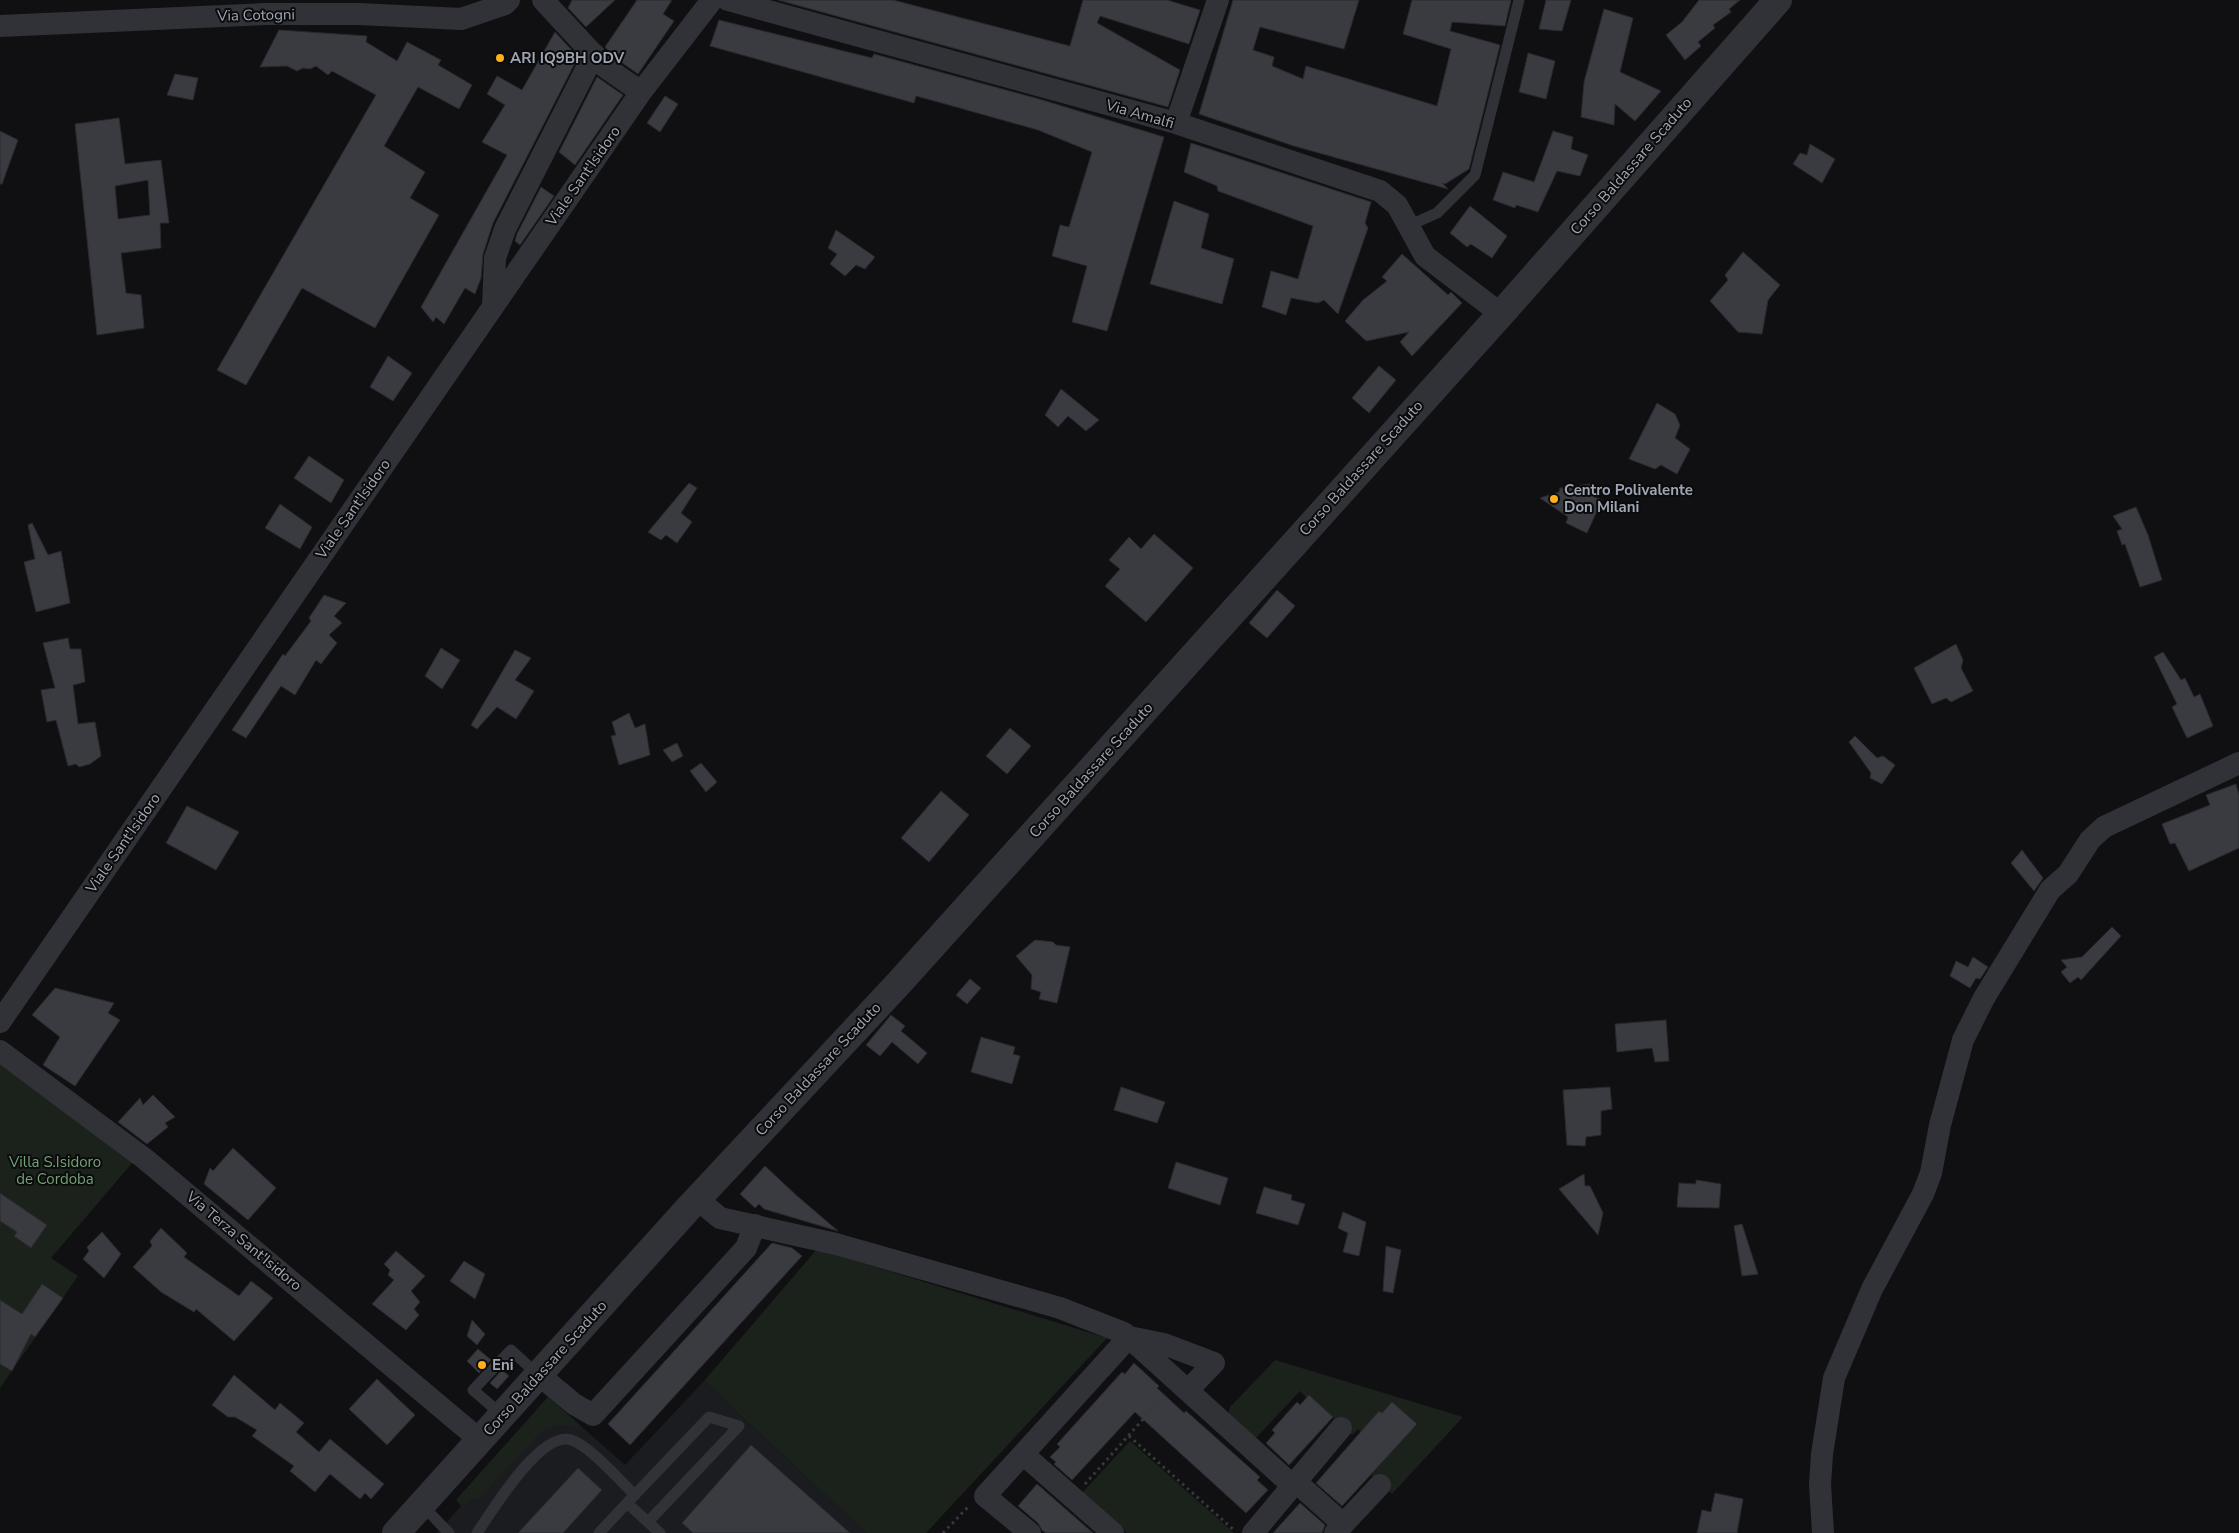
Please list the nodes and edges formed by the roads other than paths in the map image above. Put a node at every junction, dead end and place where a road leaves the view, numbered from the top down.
1 (509, 0) edge
2 (543, 0) edge
3 (712, 0) edge
4 (728, 0) edge
5 (1218, 0) edge
6 (1519, 0) edge
7 (1778, 0) edge
8 (0, 26) edge
9 (594, 54) junction
10 (641, 92) junction
11 (1176, 123) junction
12 (1408, 226) junction
13 (493, 306) junction
14 (1501, 314) junction
15 (2239, 763) edge
16 (0, 1022) edge
17 (0, 1052) edge
18 (697, 1199) junction
19 (755, 1225) junction
20 (1129, 1337) junction
21 (539, 1375) junction
22 (1189, 1389) junction
23 (502, 1416) junction
24 (1341, 1428) dead end
25 (480, 1440) junction
26 (1023, 1454) junction
27 (1294, 1483) junction
28 (1380, 1485) dead end
29 (631, 1499) junction
30 (422, 1505) junction
31 (648, 1522) junction
32 (1339, 1528) edge
33 (396, 1533) edge
34 (449, 1533) edge
35 (478, 1533) edge
36 (599, 1533) edge
37 (660, 1533) edge
38 (1030, 1533) edge
39 (1113, 1533) edge
40 (1253, 1533) edge
41 (1823, 1533) edge

1 - 8 street, Via Cotogni
2 - 9 street
3 - 10 street, Viale Sant'Isidoro
4 - 11 street, Via Amalfi
5 - 11 street
6 - 12 lane
7 - 14 street, Corso Baldassare Scaduto
9 - 10 street
9 - 13 street
10 - 13 street, Viale Sant'Isidoro
11 - 12 street, Via Amalfi
12 - 14 street, Via Amalfi
13 - 16 street, Viale Sant'Isidoro
14 - 18 street, Corso Baldassare Scaduto
15 - 41 street
17 - 25 street, Via Terza Sant'Isidoro
18 - 19 street
18 - 21 street, Corso Baldassare Scaduto
19 - 20 street
19 - 21 street
20 - 22 street
20 - 22 street
20 - 26 street
21 - 23 street, Corso Baldassare Scaduto
21 - 23 lane
22 - 27 street
23 - 25 street, Corso Baldassare Scaduto
24 - 27 street
25 - 30 street, Corso Baldassare Scaduto
26 - 38 street
26 - 39 street
27 - 32 street
27 - 40 street
28 - 32 street
29 - 31 lane
29 - 31 lane
29 - 35 lane
29 - 36 lane
30 - 33 street, Corso Baldassare Scaduto
30 - 34 lane
31 - 37 lane

